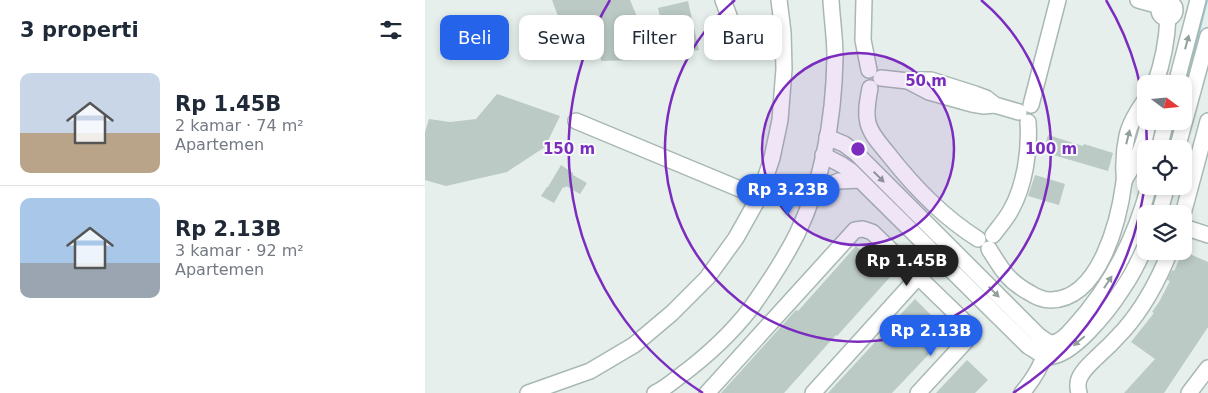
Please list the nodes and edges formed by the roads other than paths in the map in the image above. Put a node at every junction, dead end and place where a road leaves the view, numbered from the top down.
1 (723, 0) edge
2 (779, 0) edge
3 (831, 0) edge
4 (864, 0) edge
5 (1057, 0) edge
6 (1062, 0) edge
7 (1137, 0) edge
8 (1199, 0) edge
9 (1168, 7) edge
10 (729, 15) edge
11 (1208, 36) edge
12 (1158, 75) edge
13 (1178, 75) edge
14 (873, 79) junction
15 (1137, 112) edge
16 (1026, 113) junction
17 (576, 121) dead end
18 (1208, 121) edge
19 (1146, 130) edge
20 (827, 137) junction
21 (1179, 140) edge
22 (823, 155) junction
23 (1125, 179) junction
24 (860, 180) junction
25 (813, 191) junction
26 (759, 197) junction
27 (1185, 205) edge
28 (1192, 229) edge
29 (1137, 232) edge
30 (1208, 235) edge
31 (987, 241) junction
32 (1138, 260) edge
33 (1167, 260) edge
34 (918, 277) junction
35 (1047, 349) junction
36 (658, 392) edge
37 (529, 393) edge
38 (707, 393) edge
39 (813, 393) edge
40 (918, 393) edge
41 (1022, 393) edge
42 (1079, 393) edge

1 - 10 street
2 - 26 street
3 - 20 street
4 - 14 street
5 - 6 street
5 - 16 street
7 - 9 street
13 -> 8 street
9 - 12 street
11 - 21 street
14 - 16 street
14 - 31 street
23 -> 15 street
16 - 31 street
17 - 26 street
18 - 27 street
19 - 23 street
20 - 22 street
20 -> 35 street
22 - 24 street
22 - 25 street
23 - 31 street
24 - 25 street
24 - 35 street
25 - 36 street
26 - 37 street
28 - 30 street
35 -> 29 street
32 -> 35 street
33 - 42 street
34 - 38 street
34 - 39 street
34 - 40 street
35 - 41 street

